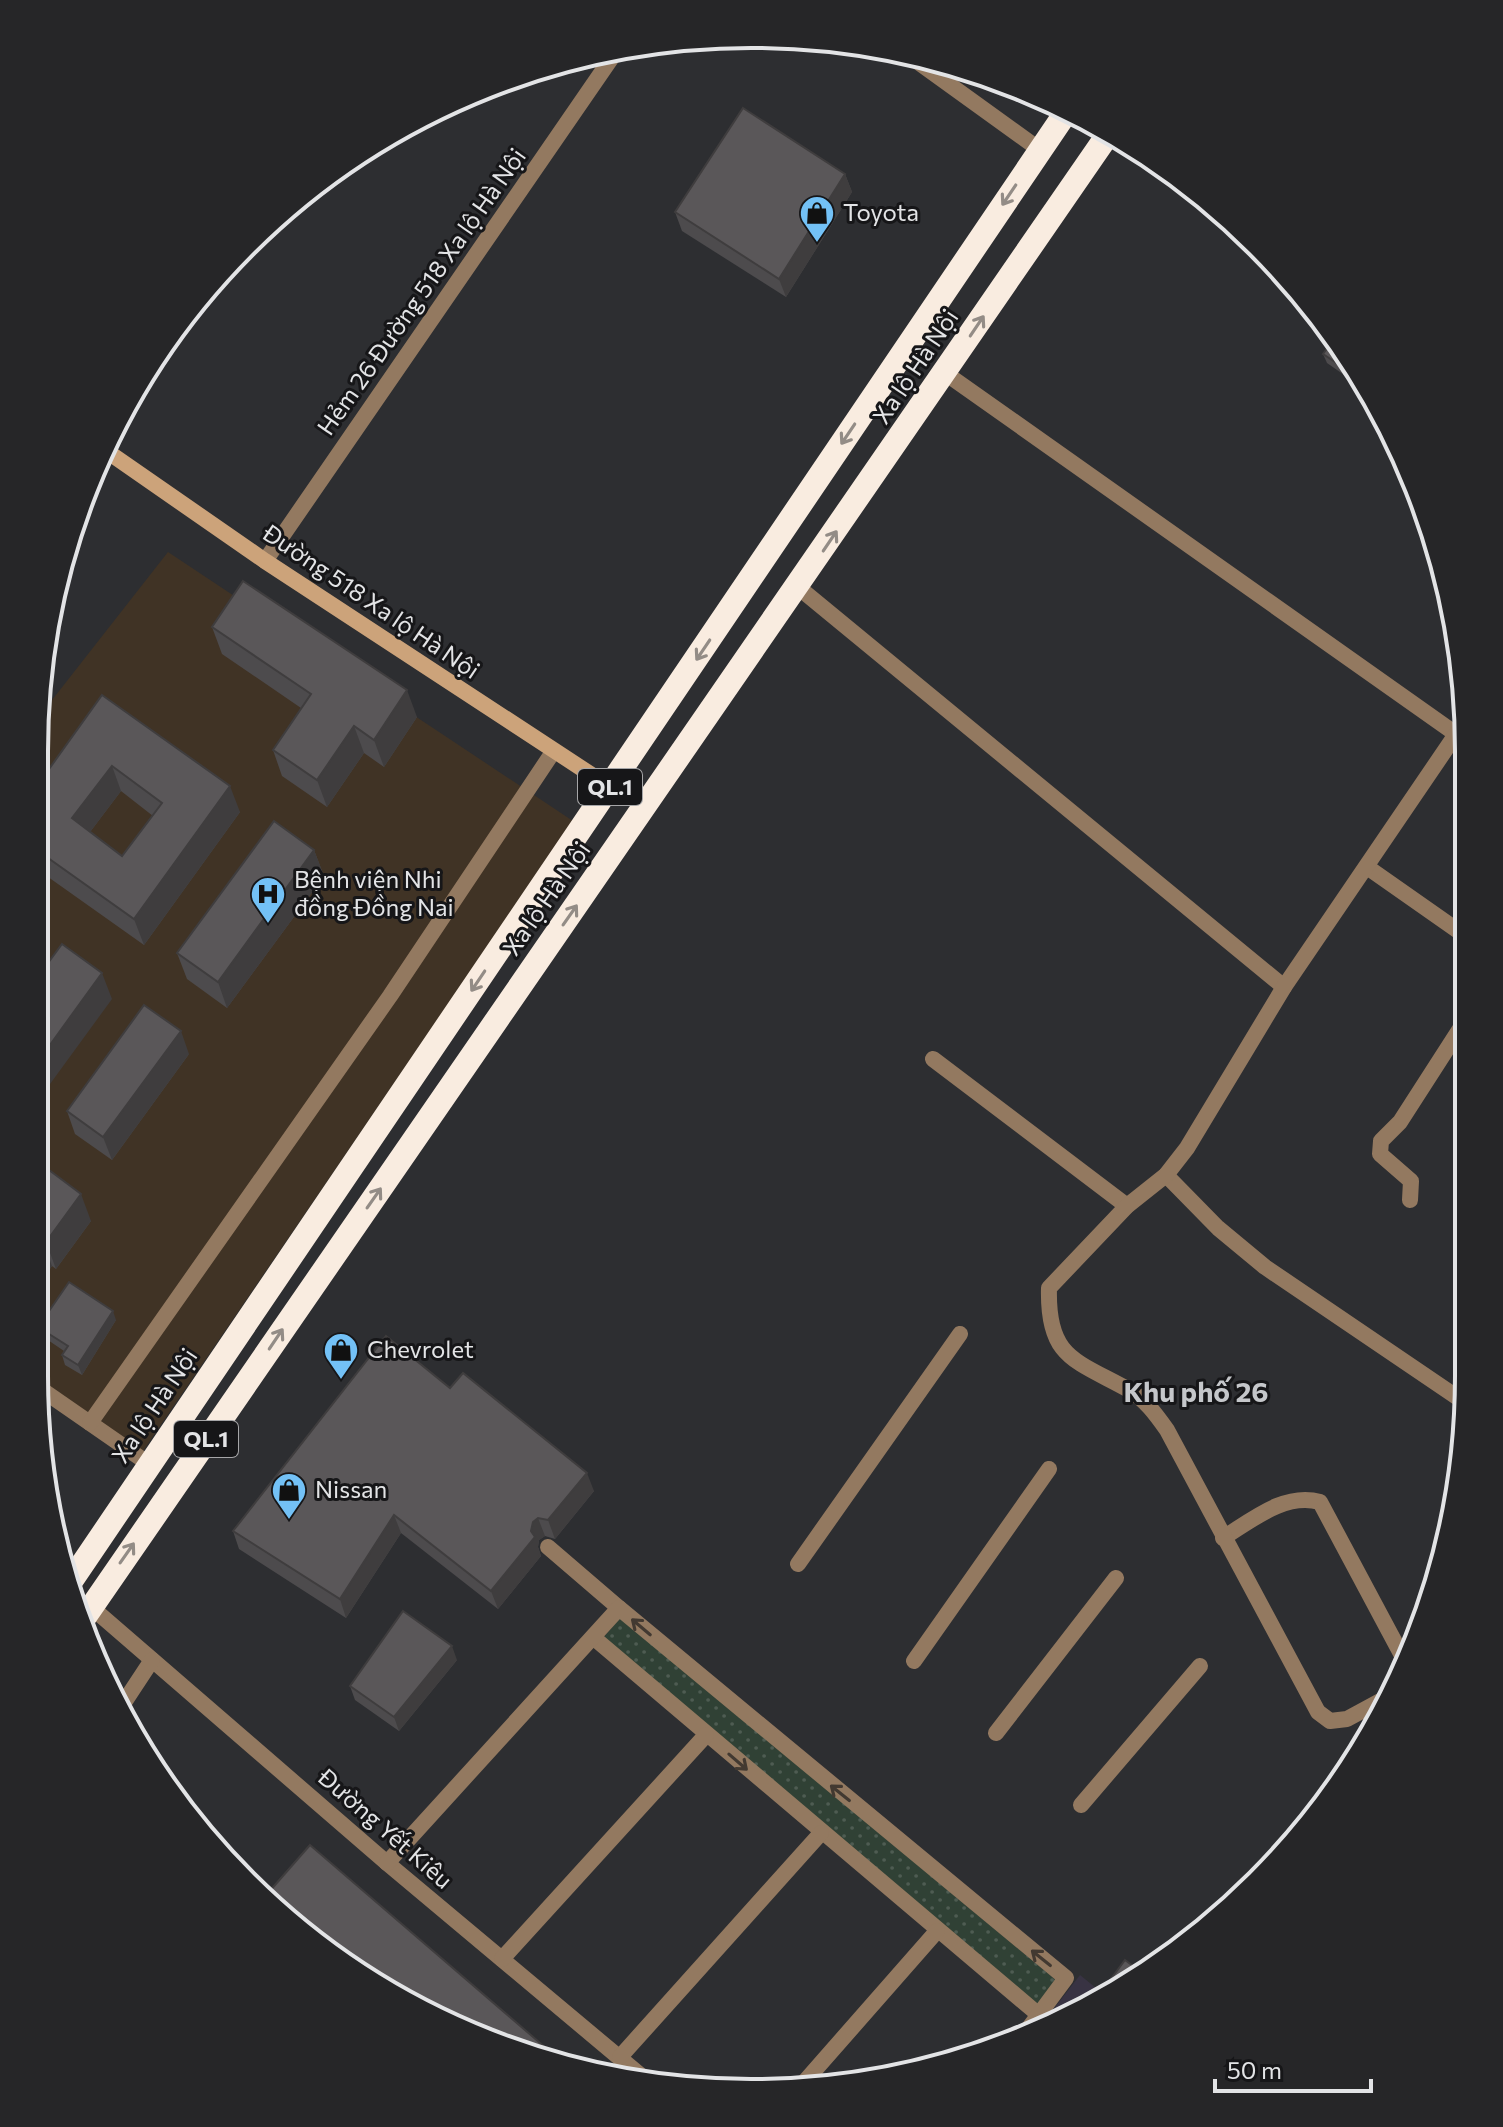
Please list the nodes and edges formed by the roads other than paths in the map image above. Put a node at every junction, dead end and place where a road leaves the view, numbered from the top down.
1 (608, 63) edge
2 (931, 71) edge
3 (1061, 120) edge
4 (1103, 142) edge
5 (1040, 150) junction
6 (945, 373) junction
7 (114, 456) edge
8 (265, 561) junction
9 (798, 587) junction
10 (1454, 725) edge
11 (1454, 737) edge
12 (553, 752) junction
13 (610, 787) junction
14 (1367, 867) junction
15 (1455, 929) edge
16 (1284, 987) junction
17 (1455, 1037) edge
18 (933, 1059) dead end
19 (1166, 1175) junction
20 (1410, 1200) dead end
21 (1127, 1206) junction
22 (960, 1334) dead end
23 (49, 1395) edge
24 (1454, 1395) edge
25 (90, 1423) junction
26 (149, 1464) junction
27 (1049, 1469) dead end
28 (1223, 1538) junction
29 (548, 1547) dead end
30 (798, 1564) dead end
31 (76, 1573) edge
32 (1116, 1578) dead end
33 (619, 1608) junction
34 (88, 1610) edge
35 (90, 1614) edge
36 (594, 1638) junction
37 (1399, 1650) edge
38 (152, 1660) junction
39 (914, 1661) dead end
40 (1200, 1666) dead end
41 (127, 1698) edge
42 (1374, 1703) edge
43 (996, 1733) dead end
44 (706, 1735) junction
45 (1081, 1805) dead end
46 (821, 1833) junction
47 (387, 1863) junction
48 (937, 1931) junction
49 (502, 1959) junction
50 (1039, 2015) junction
51 (1037, 2018) edge
52 (620, 2057) junction
53 (633, 2068) edge
54 (810, 2076) edge

1 - 8 street, Hẻm 26 Đường 518 Xa lộ Hà Nội
2 - 5 street
3 - 5 highway, Xa lộ Hà Nội / QL.1
6 -> 4 highway, Xa lộ Hà Nội / QL.1
5 -> 13 highway, Xa lộ Hà Nội / QL.1
9 -> 6 highway, Xa lộ Hà Nội / QL.1
6 - 10 street
7 - 8 street, Đường 518 Xa lộ Hà Nội
8 - 12 street, Đường 518 Xa lộ Hà Nội
9 - 16 street
34 -> 9 highway, Xa lộ Hà Nội / QL.1
11 - 14 street
12 - 13 street, Đường 518 Xa lộ Hà Nội
12 - 25 street
13 -> 26 highway, Xa lộ Hà Nội / QL.1
14 - 15 street
14 - 16 street
16 - 19 street
17 - 20 street
18 - 21 street
19 - 21 street
19 - 24 street
21 - 28 street
22 - 30 street
23 - 25 street
25 - 26 street
26 - 31 highway, Xa lộ Hà Nội / QL.1
27 - 39 street
28 - 37 street
28 - 42 street
29 - 33 street
32 - 43 street
33 - 36 street
50 -> 33 street
35 - 38 street, Đường Yết Kiêu
36 - 44 street
36 - 47 street
38 - 41 street
38 - 47 street, Đường Yết Kiêu
40 - 45 street
44 -> 46 street
44 - 49 street
46 - 48 street
46 - 52 street
47 - 49 street, Đường Yết Kiêu
48 - 50 street
48 - 54 street
49 - 52 street, Đường Yết Kiêu
50 - 51 street
52 - 53 street, Đường Yết Kiêu

